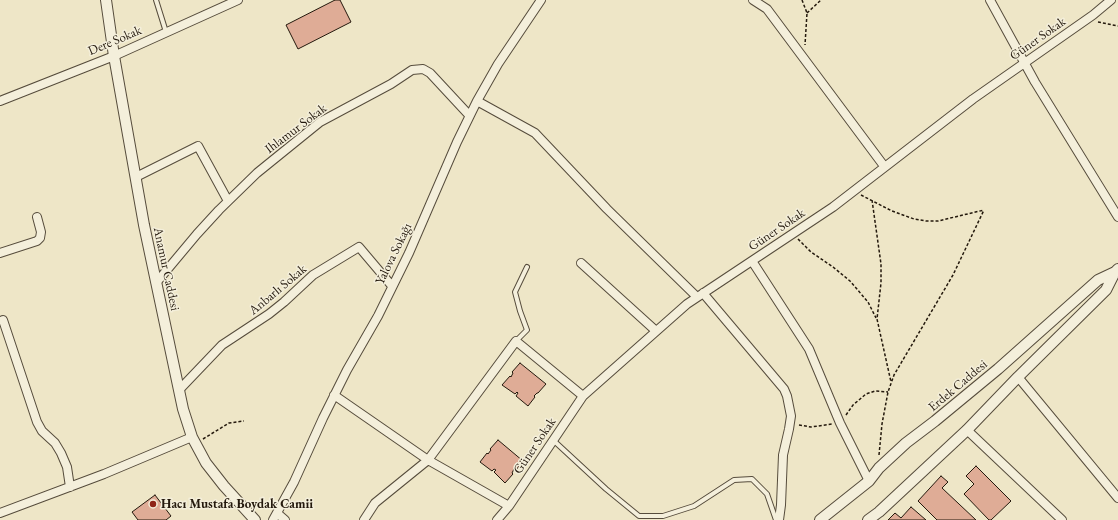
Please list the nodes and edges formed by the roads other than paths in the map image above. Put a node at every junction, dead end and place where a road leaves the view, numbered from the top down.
1 (106, 0) edge
2 (156, 0) edge
3 (238, 0) edge
4 (541, 0) edge
5 (753, 0) edge
6 (990, 0) edge
7 (1112, 0) edge
8 (167, 32) junction
9 (114, 56) junction
10 (1025, 63) junction
11 (0, 101) edge
12 (477, 101) junction
13 (469, 115) junction
14 (884, 166) junction
15 (136, 177) junction
16 (228, 201) junction
17 (36, 217) dead end
18 (1118, 217) edge
19 (0, 253) edge
20 (752, 261) junction
21 (581, 263) dead end
22 (527, 267) dead end
23 (1116, 270) edge
24 (156, 283) junction
25 (392, 286) junction
26 (700, 295) junction
27 (3, 320) dead end
28 (656, 331) junction
29 (516, 341) junction
30 (1018, 377) junction
31 (178, 390) junction
32 (334, 395) junction
33 (584, 396) junction
34 (967, 430) junction
35 (194, 440) junction
36 (553, 440) junction
37 (428, 460) junction
38 (869, 481) junction
39 (70, 487) junction
40 (1118, 498) edge
41 (509, 506) junction
42 (0, 513) edge
43 (275, 516) edge
44 (652, 518) edge
45 (255, 520) edge
46 (285, 520) edge
47 (364, 520) edge
48 (497, 520) edge
49 (776, 520) edge
50 (779, 520) edge
51 (820, 520) edge
52 (868, 520) edge
53 (1062, 520) edge

1 - 9 street, Anamur Caddesi
2 - 8 lane
3 - 8 street, Dere Sokak
4 - 12 street, Yalova Sokağı
5 - 14 street
6 - 10 street
7 - 10 street, Güner Sokak
8 - 9 street, Dere Sokak
9 - 11 street, Dere Sokak
9 - 15 street, Anamur Caddesi
10 - 14 street, Güner Sokak
10 - 18 street
12 - 13 street, Yalova Sokağı
12 - 26 street
13 - 16 street, Ihlamur Sokak
13 - 25 street, Yalova Sokağı
14 - 20 street, Güner Sokak
15 - 16 street
15 - 24 street, Anamur Caddesi
16 - 24 street, Ihlamur Sokak
17 - 19 street
20 - 26 street, Güner Sokak
20 - 38 street
21 - 28 street
22 - 29 lane
23 - 30 street, Erdek Caddesi
23 - 38 street, Erdek Caddesi
24 - 31 street, Anamur Caddesi
25 - 31 street, Anbarlı Sokak
25 - 32 street, Yalova Sokağı
26 - 28 street, Güner Sokak
26 - 50 street
27 - 39 street
28 - 33 street, Güner Sokak
29 - 33 street
29 - 37 street
30 - 34 street, Erdek Caddesi
30 - 40 street
31 - 35 street, Anamur Caddesi
32 - 37 street
32 - 43 street, Yalova Sokağı
33 - 36 street, Güner Sokak
34 - 52 street, Erdek Caddesi
34 - 53 street
35 - 39 street
35 - 45 street, Anamur Caddesi
36 - 41 street, Güner Sokak
36 - 44 lane
37 - 41 street
37 - 47 street
38 - 51 street, Erdek Caddesi
39 - 42 street
41 - 48 street, Güner Sokak
43 - 46 street
44 - 49 lane

